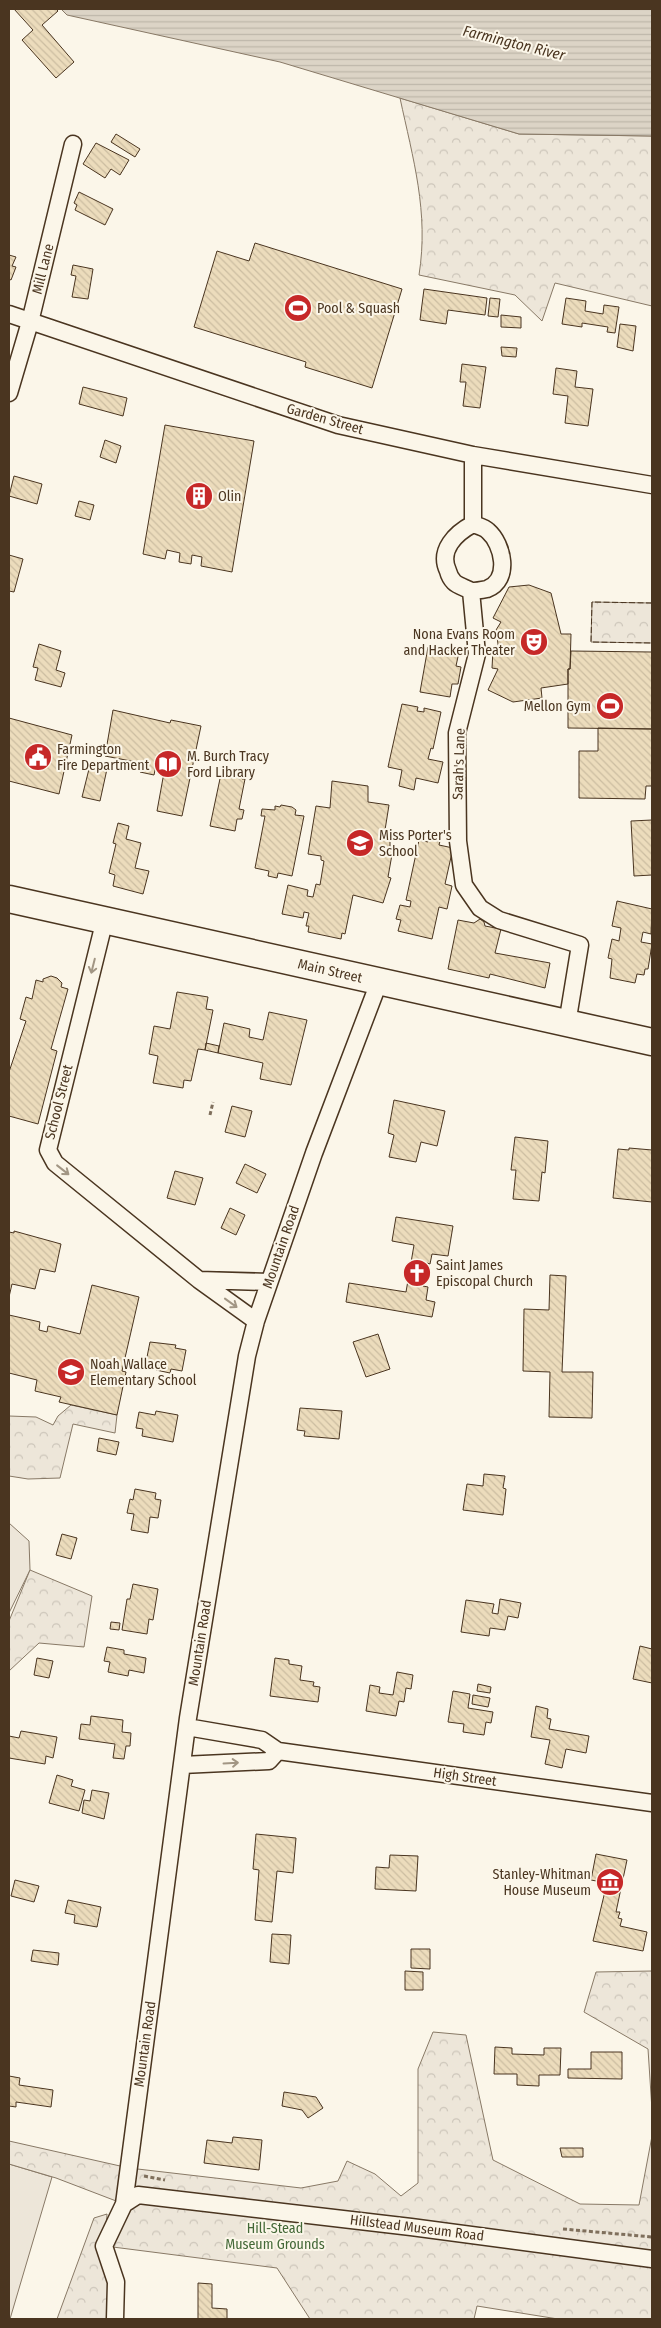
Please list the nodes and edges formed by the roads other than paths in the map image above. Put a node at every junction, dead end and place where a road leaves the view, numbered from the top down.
1 (73, 144) dead end
2 (9, 314) edge
3 (30, 322) junction
4 (9, 393) edge
5 (473, 455) junction
6 (652, 485) edge
7 (473, 524) junction
8 (471, 591) junction
9 (9, 899) edge
10 (105, 919) junction
11 (379, 982) junction
12 (567, 1024) junction
13 (652, 1042) edge
14 (199, 1280) junction
15 (269, 1282) junction
16 (256, 1321) junction
17 (187, 1726) junction
18 (278, 1751) junction
19 (182, 1765) junction
20 (652, 1803) edge
21 (124, 2204) junction
22 (652, 2260) edge
23 (115, 2319) edge

1 - 3 street, Mill Lane
2 - 3 street, Garden Street
3 - 4 street, Mill Lane
3 - 5 street, Garden Street
5 - 6 street, Garden Street
5 - 7 street
7 - 8 street
7 - 8 street
8 - 12 street, Sarah's Lane
9 - 10 highway, Main Street
10 - 11 highway, Main Street
10 -> 14 street, School Street
11 - 12 highway, Main Street
11 - 15 street, Mountain Road
12 - 13 highway, Main Street
14 - 15 street
14 -> 16 street, School Street
15 - 16 street, Mountain Road
16 - 17 street, Mountain Road
17 - 18 street, High Street
17 - 19 street, Mountain Road
19 -> 18 street
18 - 20 street, High Street
19 - 21 street, Mountain Road
21 - 22 street, Hillstead Museum Road
21 - 23 street, Mountain Road

